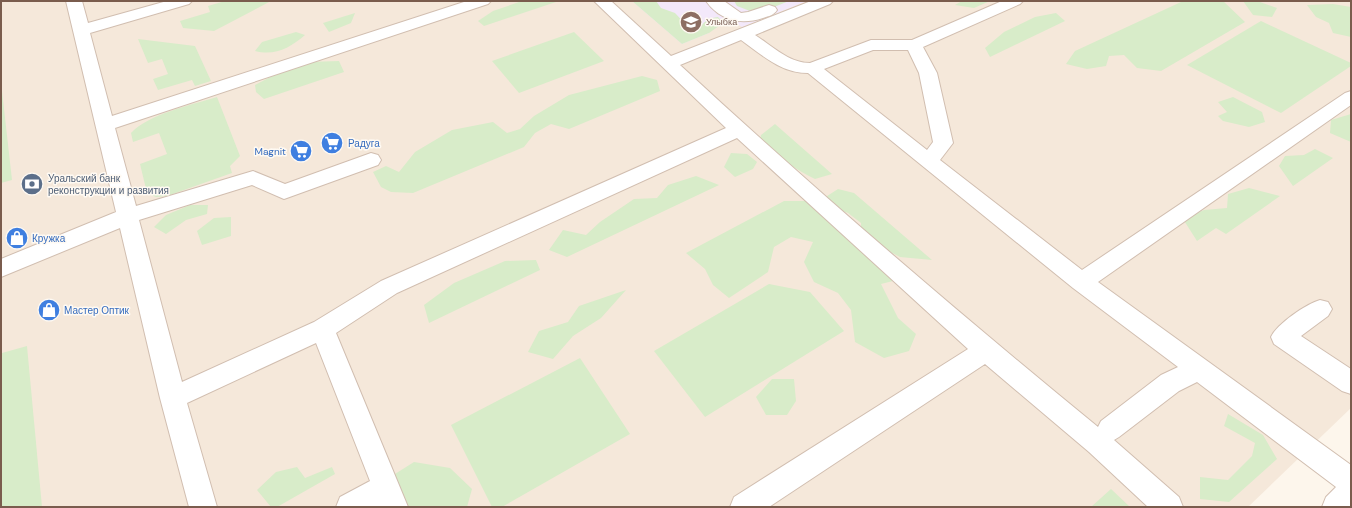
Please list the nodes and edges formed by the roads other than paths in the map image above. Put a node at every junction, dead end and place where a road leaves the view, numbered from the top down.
1 (74, 1) edge
2 (184, 1) edge
3 (483, 1) edge
4 (602, 1) edge
5 (714, 1) edge
6 (794, 1) edge
7 (825, 1) edge
8 (1015, 1) edge
9 (751, 26) junction
10 (82, 30) junction
11 (914, 45) junction
12 (669, 63) junction
13 (812, 68) junction
14 (1351, 97) edge
15 (104, 126) junction
16 (739, 130) junction
17 (371, 160) dead end
18 (929, 161) junction
19 (128, 216) junction
20 (1, 268) edge
21 (1082, 282) junction
22 (1320, 309) dead end
23 (322, 329) junction
24 (986, 350) junction
25 (1199, 370) junction
26 (1351, 383) edge
27 (173, 398) junction
28 (1110, 429) dead end
29 (1351, 482) edge
30 (1351, 491) edge
31 (390, 497) edge
32 (203, 507) edge
33 (350, 507) edge
34 (744, 507) edge
35 (1170, 507) edge
36 (1336, 507) edge

1 - 10 street
2 - 10 street
3 - 15 street
4 - 12 street
5 - 9 street
6 - 9 street
7 - 9 street
8 - 11 street
9 - 12 street
9 - 13 street
10 - 15 street
11 - 13 street
11 - 18 street
12 - 16 street
13 - 18 street
14 - 21 street
15 - 19 street
16 - 23 street
16 - 24 street
17 - 19 street
18 - 21 street
19 - 20 street
19 - 27 street
21 - 25 street
22 - 26 street
23 - 27 street
23 - 31 street
24 - 34 street
24 - 35 street
25 - 28 street
25 - 29 street
27 - 32 street
30 - 36 street
31 - 33 street

